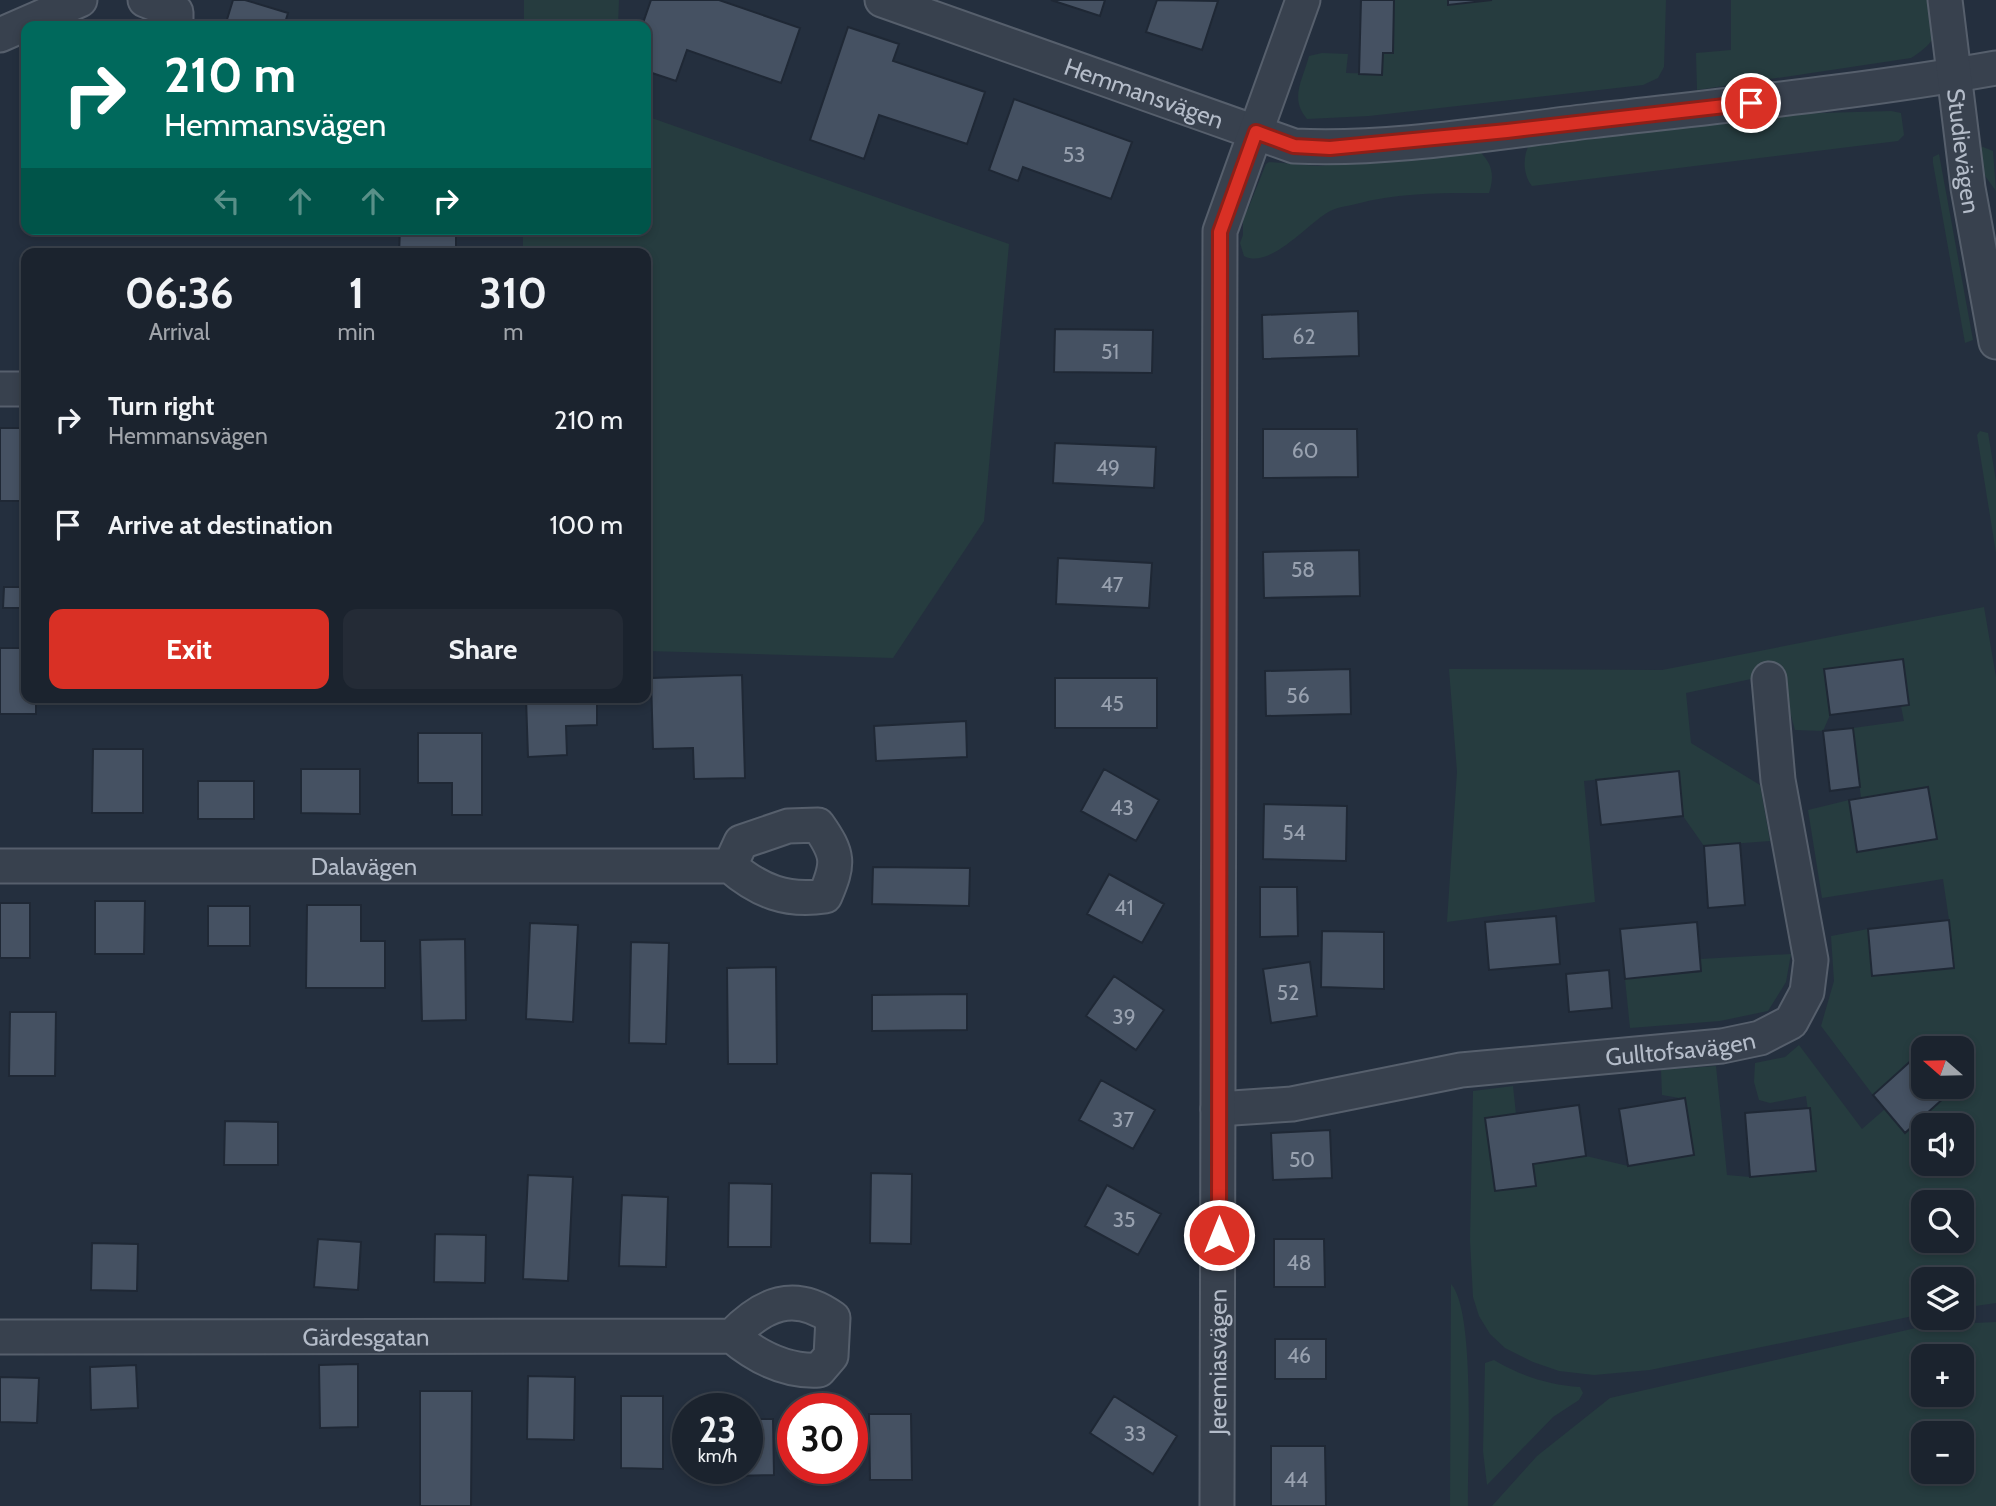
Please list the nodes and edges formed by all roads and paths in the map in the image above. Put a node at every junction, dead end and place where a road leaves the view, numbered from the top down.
1 (79, 0) edge
2 (145, 0) edge
3 (882, 0) edge
4 (1303, 0) edge
5 (1945, 0) edge
6 (32, 21) edge
7 (176, 21) edge
8 (21, 26) edge
9 (0, 35) edge
10 (1996, 68) edge
11 (1952, 76) junction
12 (1256, 132) junction
13 (1996, 342) edge
14 (21, 388) edge
15 (0, 389) edge
16 (1769, 679) dead end
17 (0, 866) edge
18 (730, 866) dead end
19 (1219, 1109) junction
20 (732, 1336) dead end
21 (0, 1337) edge
22 (1217, 1506) edge

1 - 6 street
2 - 7 street
3 - 12 street, Hemmansvägen
4 - 12 street, Jeremiasvägen
5 - 11 street, Studievägen
8 - 9 street
10 - 11 street, Hemmansvägen
11 - 12 street, Hemmansvägen
11 - 13 street, Studievägen
12 - 19 street, Jeremiasvägen
14 - 15 street
16 - 19 street, Gulltofsavägen
17 - 18 street, Dalavägen
19 - 22 street, Jeremiasvägen
20 - 21 street, Gärdesgatan

